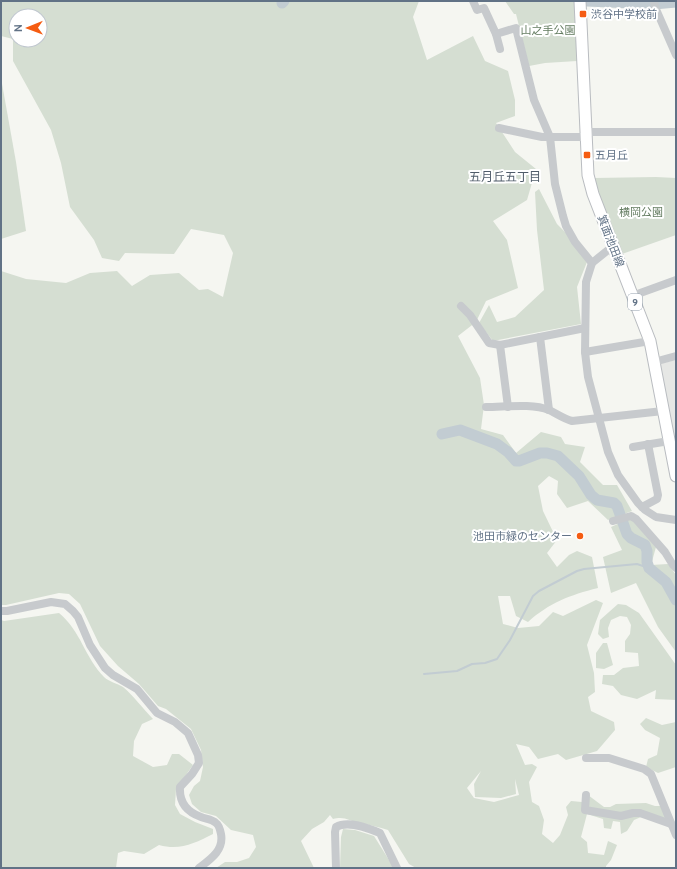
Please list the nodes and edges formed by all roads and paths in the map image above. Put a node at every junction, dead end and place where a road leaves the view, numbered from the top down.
1 (473, 1) edge
2 (580, 1) edge
3 (654, 1) edge
4 (667, 32) junction
5 (676, 32) edge
6 (496, 34) junction
7 (500, 49) dead end
8 (676, 54) edge
9 (499, 128) dead end
10 (676, 132) edge
11 (586, 134) junction
12 (550, 137) junction
13 (613, 246) junction
14 (592, 263) junction
15 (676, 280) edge
16 (632, 296) junction
17 (461, 306) dead end
18 (585, 328) junction
19 (540, 337) junction
20 (650, 340) junction
21 (500, 345) junction
22 (585, 352) junction
23 (676, 356) edge
24 (654, 362) junction
25 (508, 407) junction
26 (486, 408) dead end
27 (549, 410) junction
28 (663, 411) junction
29 (599, 419) junction
30 (669, 440) junction
31 (648, 444) junction
32 (633, 447) dead end
33 (676, 476) edge
34 (640, 513) junction
35 (676, 520) edge
36 (613, 521) dead end
37 (676, 568) edge
38 (1, 611) edge
39 (586, 758) dead end
40 (586, 795) dead end
41 (671, 824) junction
42 (676, 835) edge
43 (199, 868) edge
44 (336, 868) edge
45 (397, 868) edge

1 - 6 street
2 - 11 main road, 箕面池田線 / 9
3 - 4 street
4 - 5 street
4 - 8 street
6 - 7 street
6 - 12 street
9 - 12 street
10 - 11 street
11 - 12 street
11 - 13 main road, 箕面池田線 / 9
12 - 14 street
13 - 14 street
13 - 16 main road, 箕面池田線 / 9
14 - 18 street
15 - 16 street
16 - 20 main road, 箕面池田線 / 9
17 - 21 street
18 - 19 street
18 - 22 street
19 - 21 street
19 - 27 street
20 - 22 street
20 - 24 main road, 箕面池田線 / 9
21 - 25 street
22 - 29 street
23 - 24 street
24 - 28 main road, 箕面池田線 / 9
25 - 26 street
25 - 27 street
27 - 29 street
28 - 29 street
28 - 30 main road, 箕面池田線 / 9
29 - 34 street
30 - 31 street
30 - 33 main road, 箕面池田線 / 9
31 - 32 street
31 - 34 street
34 - 35 street
34 - 36 street
34 - 37 street
38 - 43 street
39 - 41 street
40 - 41 street
41 - 42 street
44 - 45 street

